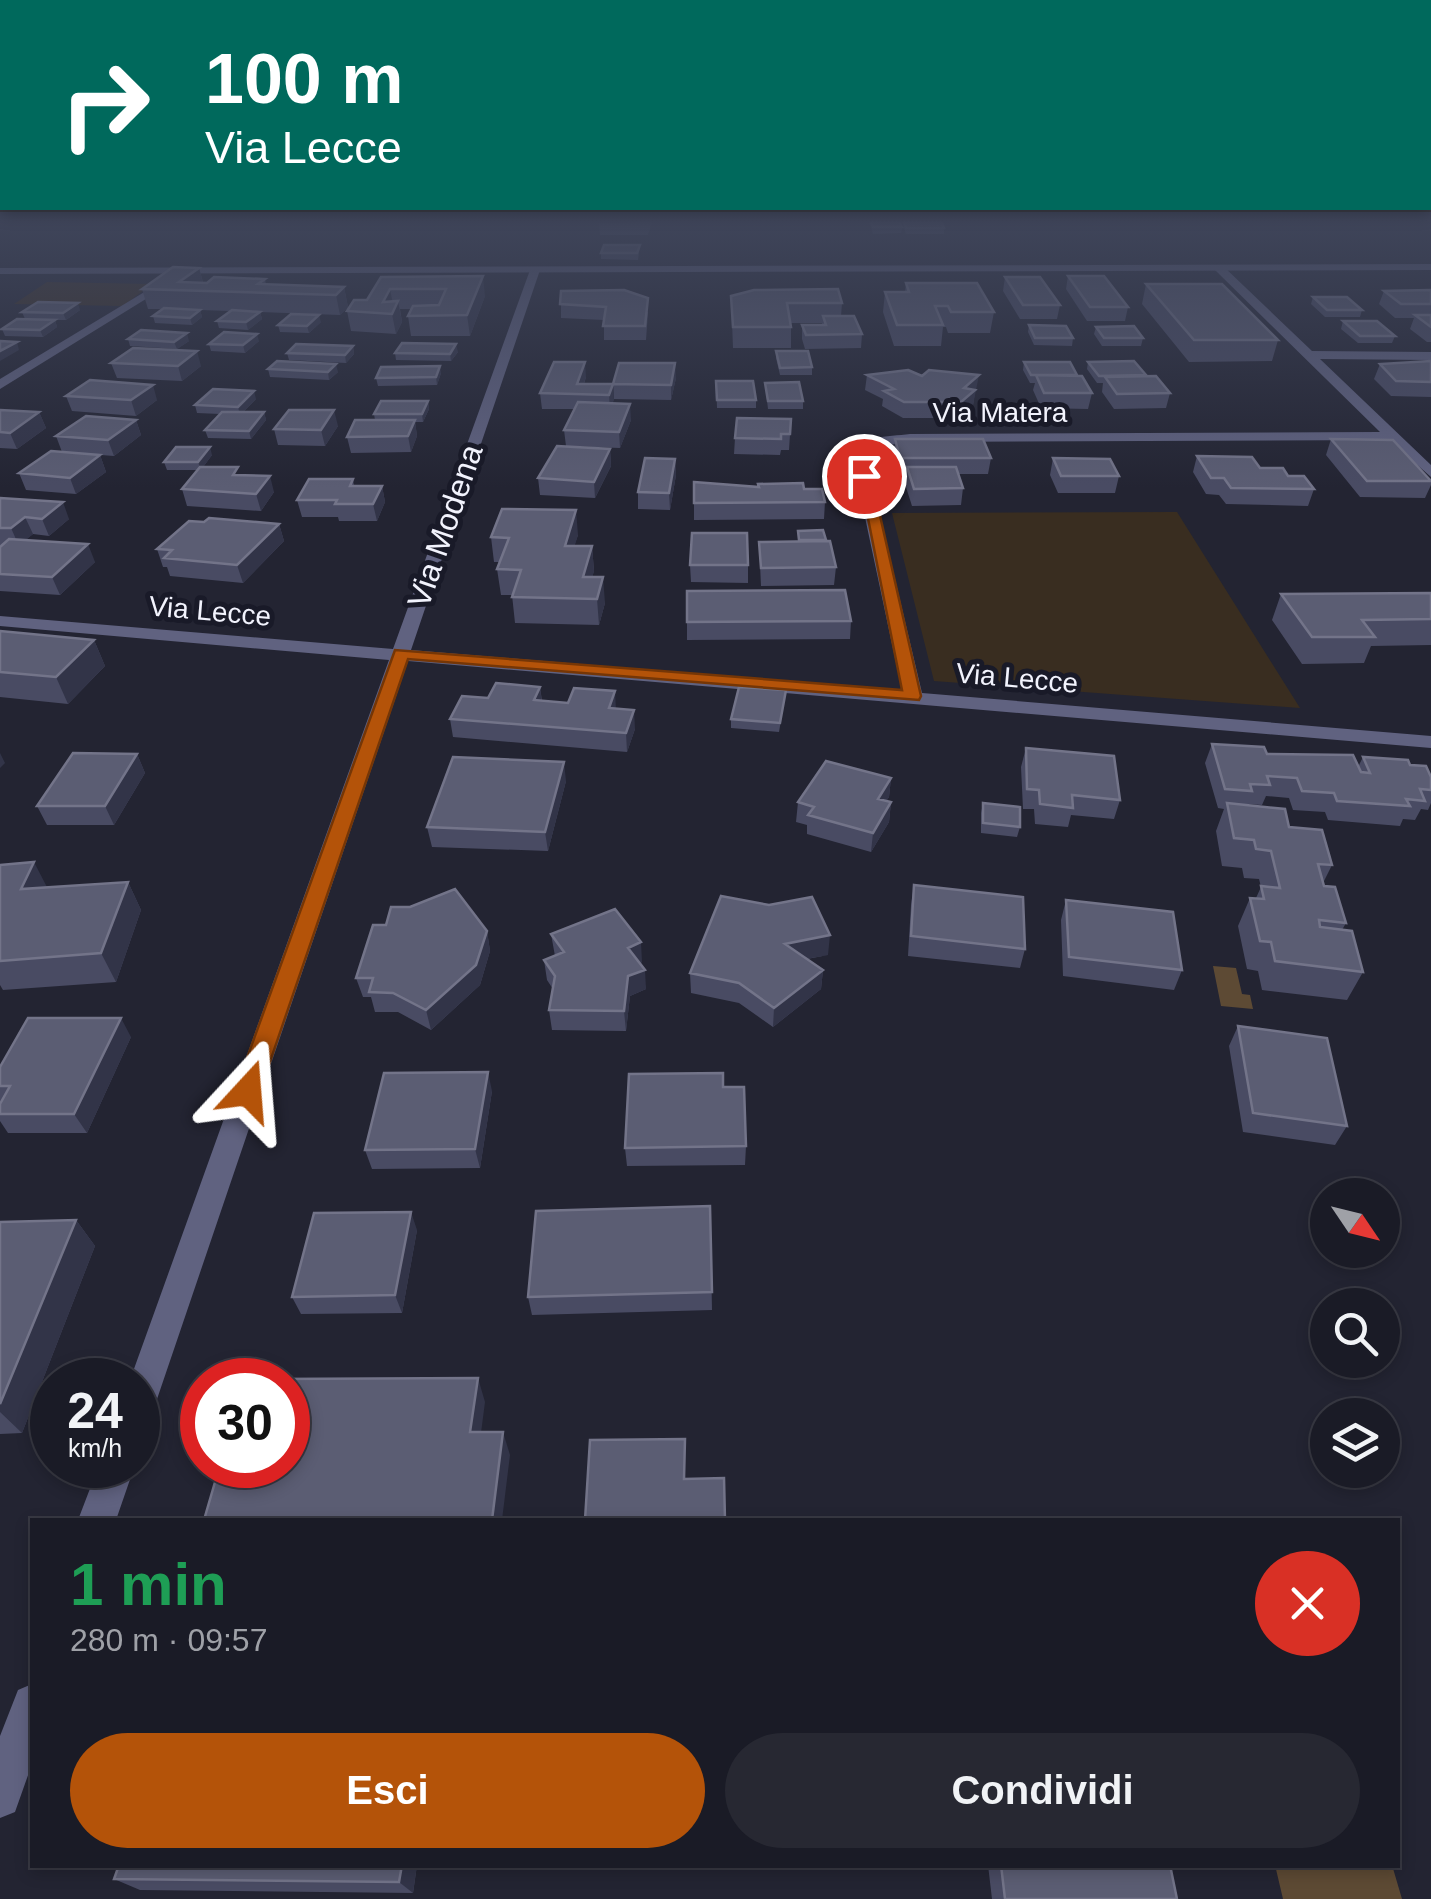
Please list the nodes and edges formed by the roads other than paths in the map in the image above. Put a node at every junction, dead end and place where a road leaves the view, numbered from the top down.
1 (122, 311) edge
2 (520, 311) edge
3 (1261, 311) edge
4 (1306, 356) junction
5 (1431, 356) edge
6 (0, 386) edge
7 (1393, 436) junction
8 (1431, 473) edge
9 (0, 621) edge
10 (401, 654) junction
11 (912, 696) junction
12 (1431, 742) edge
13 (154, 1358) edge
14 (108, 1488) edge
15 (98, 1518) edge
16 (30, 1710) edge
17 (0, 1797) edge

1 - 6 street
2 - 10 street, Via Modena
3 - 4 street
4 - 5 street
4 - 7 street
7 - 8 street
7 - 11 street, Via Matera
9 - 10 street, Via Lecce
10 - 11 street, Via Lecce
10 - 13 street, Via Modena
11 - 12 street, Via Lecce
14 - 15 street
16 - 17 street

